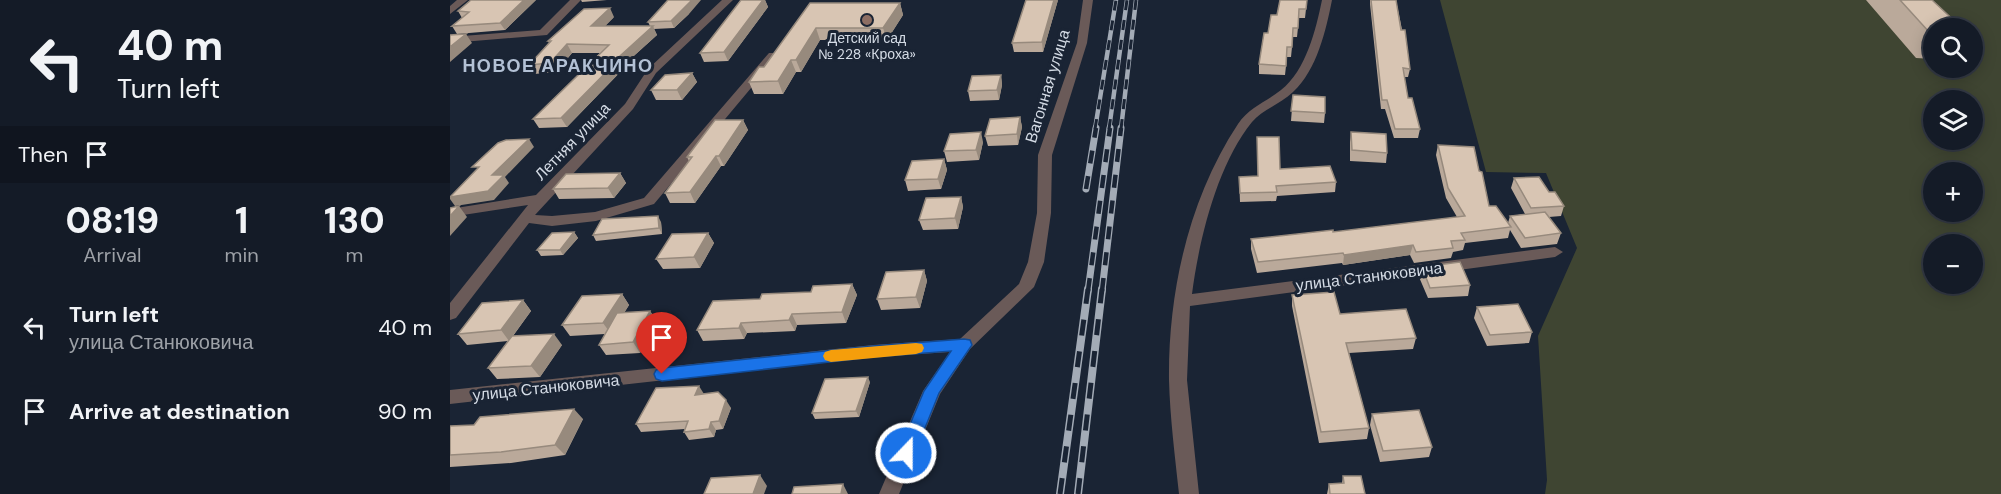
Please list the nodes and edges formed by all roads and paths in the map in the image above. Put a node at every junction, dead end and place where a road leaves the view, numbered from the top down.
1 (463, 0) edge
2 (576, 0) edge
3 (728, 0) edge
4 (1088, 0) edge
5 (1327, 0) edge
6 (450, 11) edge
7 (450, 40) edge
8 (773, 55) edge
9 (540, 199) junction
10 (450, 213) edge
11 (526, 218) junction
12 (1556, 252) dead end
13 (1182, 302) junction
14 (450, 315) edge
15 (964, 345) junction
16 (450, 397) edge
17 (889, 494) edge
18 (1189, 494) edge

1 - 6 street
2 - 7 street
3 - 9 street, Летняя улица
4 - 15 street, Вагонная улица
5 - 13 street
8 - 11 street
9 - 10 street
9 - 11 street, Летняя улица
11 - 14 street, Летняя улица
12 - 13 street, улица Станюковича
13 - 18 street
15 - 16 street, улица Станюковича
15 - 17 street, Вагонная улица

